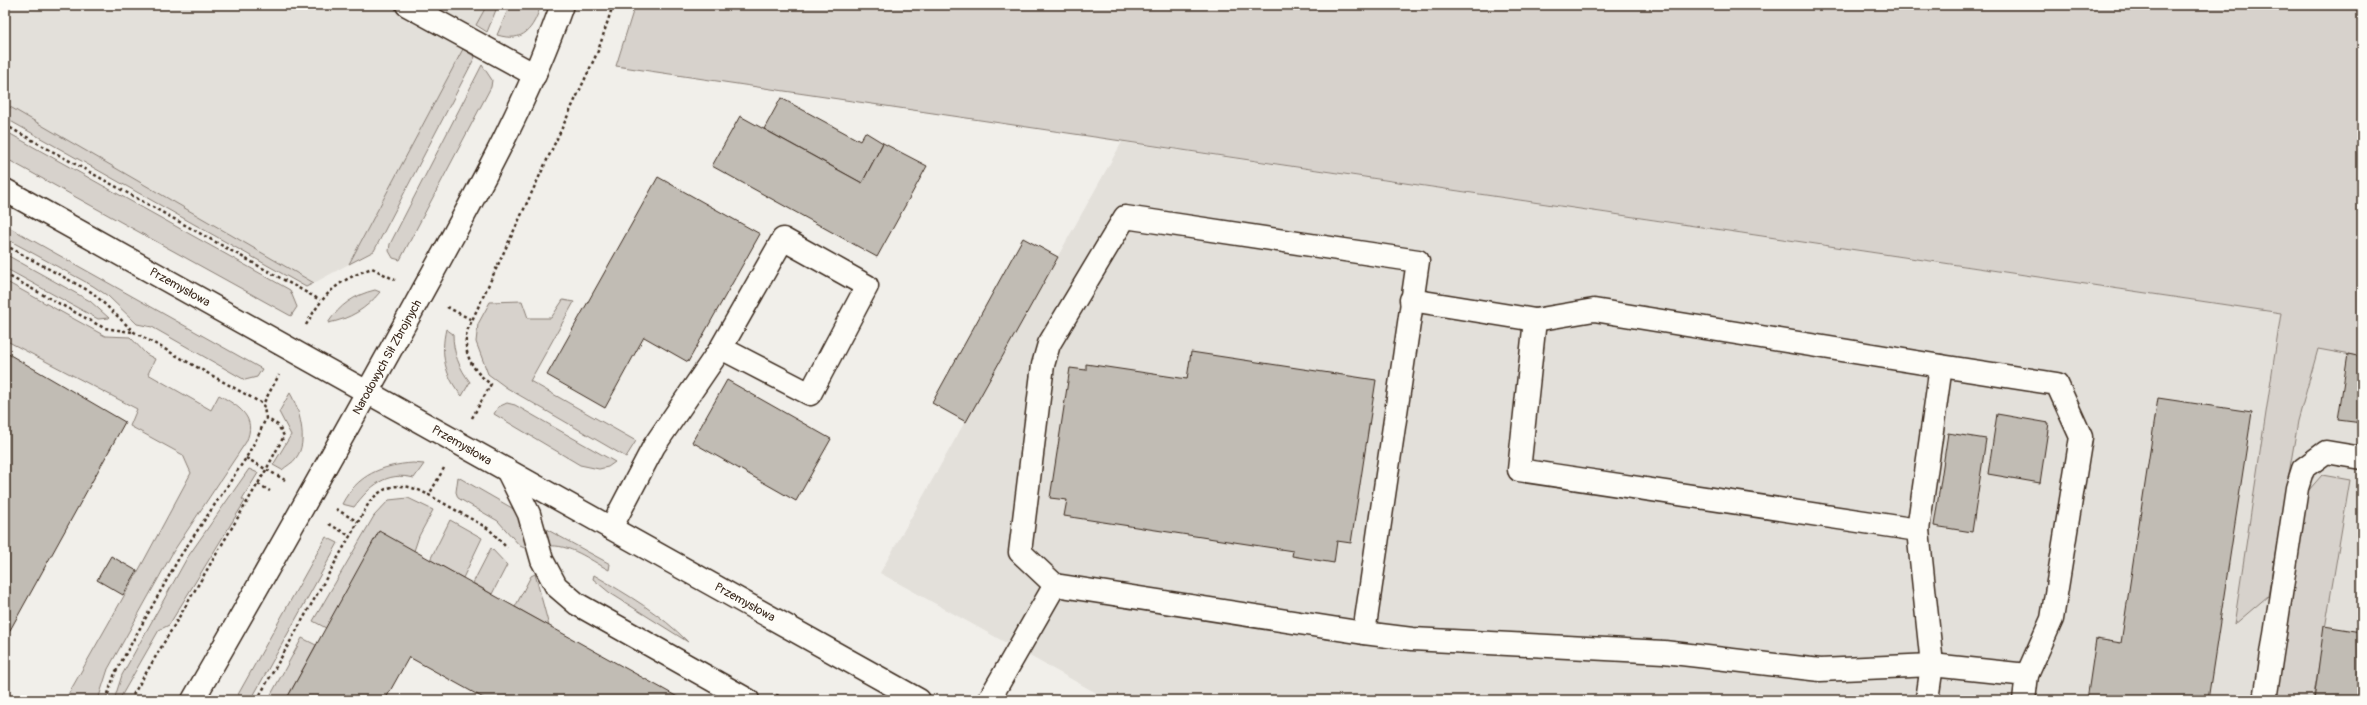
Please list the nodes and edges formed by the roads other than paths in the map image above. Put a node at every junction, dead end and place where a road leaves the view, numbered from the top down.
1 (407, 5) edge
2 (562, 5) edge
3 (535, 75) junction
4 (5, 190) edge
5 (1411, 300) junction
6 (1535, 320) junction
7 (721, 348) junction
8 (1941, 366) junction
9 (369, 391) junction
10 (2362, 458) edge
11 (507, 470) junction
12 (611, 528) junction
13 (1918, 530) junction
14 (1055, 585) junction
15 (1364, 633) junction
16 (1932, 664) junction
17 (2027, 675) junction
18 (193, 700) edge
19 (748, 700) edge
20 (919, 700) edge
21 (989, 700) edge
22 (1927, 700) edge
23 (2024, 700) edge
24 (2265, 700) edge

1 - 3 street
2 - 3 street, Narodowych Sił Zbrojnych
3 - 9 street, Narodowych Sił Zbrojnych
4 - 9 street, Przemysłowa
5 - 6 street
5 - 14 street
5 - 15 street
6 - 8 street
6 - 13 street
7 - 7 street
7 - 12 street
8 - 13 street
8 - 17 street
9 - 11 street, Przemysłowa
9 - 18 street, Narodowych Sił Zbrojnych
10 - 24 street
11 - 12 street, Przemysłowa
11 - 19 street
12 - 20 street, Przemysłowa
13 - 16 street
14 - 15 street
14 - 21 street
15 - 16 street
16 - 17 street
16 - 22 street
17 - 23 street

